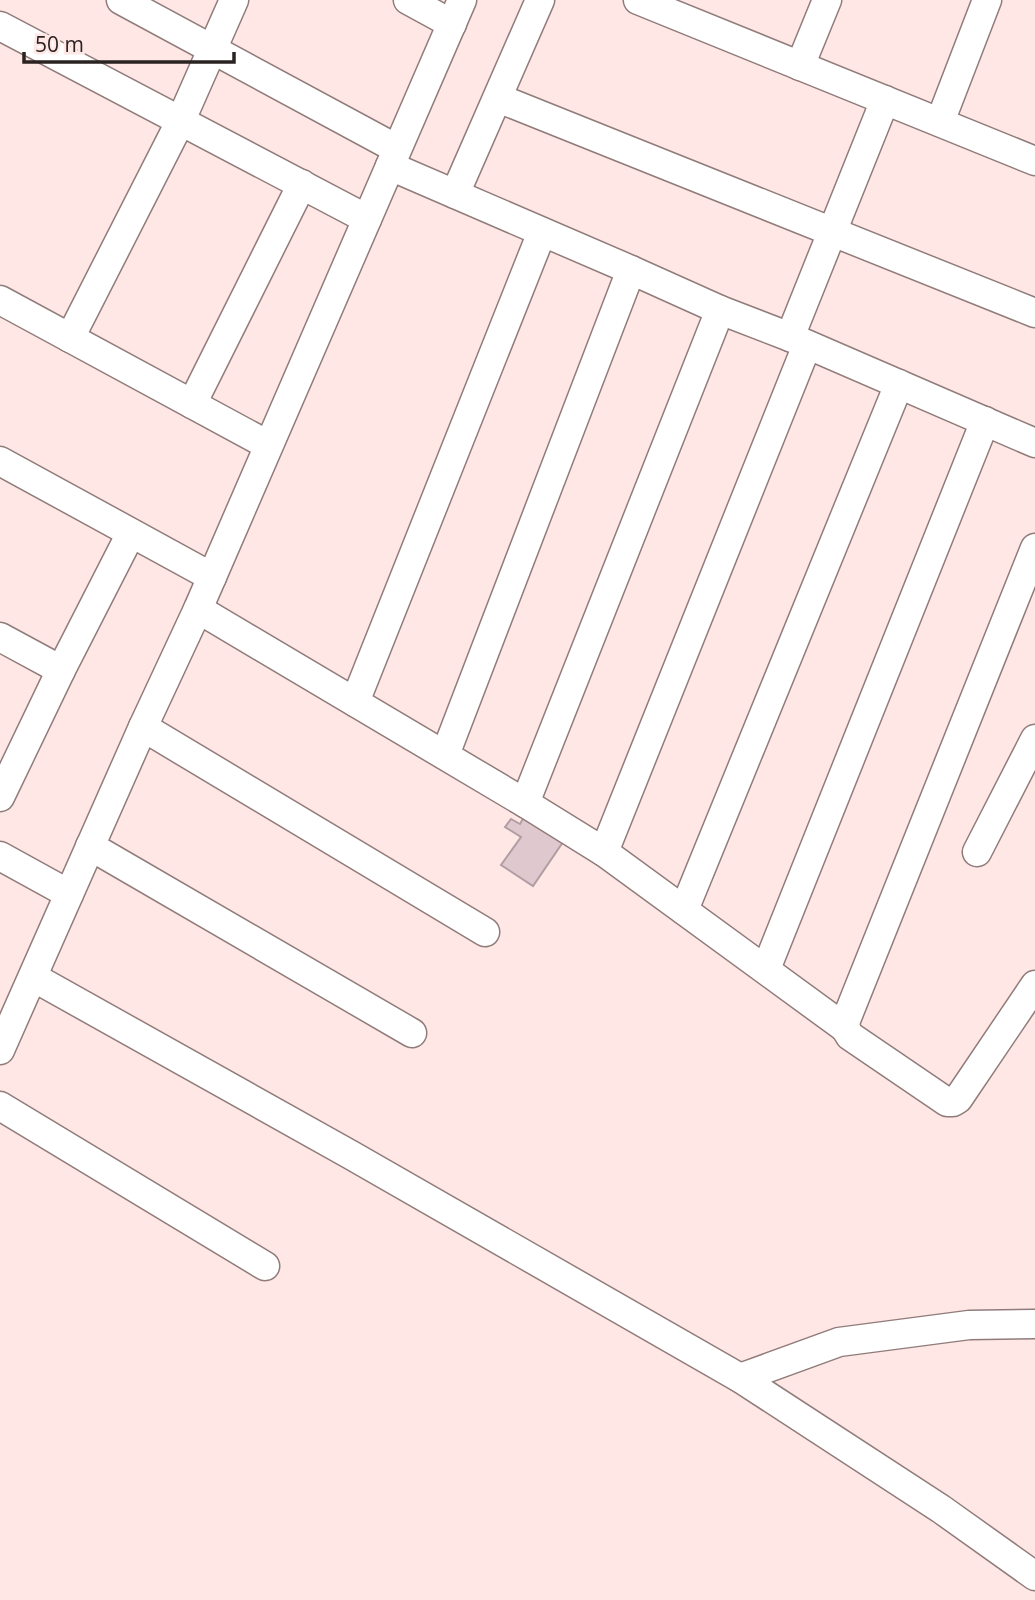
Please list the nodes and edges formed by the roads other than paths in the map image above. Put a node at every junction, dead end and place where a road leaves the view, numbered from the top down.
1 (121, 0) edge
2 (234, 0) edge
3 (408, 0) edge
4 (540, 0) edge
5 (638, 0) edge
6 (827, 0) edge
7 (987, 0) edge
8 (676, 7) edge
9 (457, 12) edge
10 (0, 26) edge
11 (213, 49) junction
12 (800, 66) junction
13 (498, 98) junction
14 (885, 100) junction
15 (181, 120) junction
16 (940, 122) junction
17 (393, 158) junction
18 (1035, 161) edge
19 (302, 184) junction
20 (455, 194) junction
21 (367, 219) junction
22 (542, 232) junction
23 (832, 232) junction
24 (631, 270) junction
25 (0, 300) edge
26 (720, 310) junction
27 (1035, 313) edge
28 (70, 338) junction
29 (799, 341) junction
30 (899, 384) junction
31 (192, 404) junction
32 (985, 421) junction
33 (1035, 443) edge
34 (268, 445) junction
35 (0, 461) edge
36 (131, 533) junction
37 (1035, 548) edge
38 (212, 577) junction
39 (198, 609) junction
40 (0, 636) edge
41 (61, 670) junction
42 (355, 702) junction
43 (143, 727) junction
44 (1035, 739) edge
45 (445, 755) junction
46 (0, 797) edge
47 (525, 803) junction
48 (90, 846) junction
49 (604, 852) junction
50 (977, 852) dead end
51 (0, 856) edge
52 (69, 894) junction
53 (684, 910) junction
54 (485, 932) dead end
55 (765, 968) junction
56 (33, 977) junction
57 (1035, 985) edge
58 (8, 1009) edge
59 (845, 1028) junction
60 (412, 1033) dead end
61 (0, 1050) edge
62 (0, 1107) edge
63 (265, 1266) dead end
64 (1035, 1324) edge
65 (740, 1378) junction
66 (1035, 1576) edge

1 - 11 street
2 - 11 street
3 - 9 street
4 - 13 street
5 - 8 street
6 - 12 street
7 - 16 street
8 - 12 street
9 - 17 street
10 - 15 street
11 - 15 street
11 - 17 street
12 - 14 street
13 - 20 street
13 - 23 street
14 - 16 street
14 - 23 street
15 - 19 street
15 - 28 street
16 - 18 street
17 - 20 street
17 - 21 street
19 - 21 street
19 - 31 street
20 - 22 street
21 - 34 street
22 - 24 street
22 - 42 street
23 - 27 street
23 - 29 street
24 - 26 street
24 - 45 street
25 - 28 street
26 - 29 street
26 - 47 street
28 - 31 street
29 - 30 street
29 - 49 street
30 - 32 street
30 - 53 street
31 - 34 street
32 - 33 street
32 - 55 street
34 - 38 street
35 - 36 street
36 - 38 street
36 - 41 street
37 - 59 street
38 - 39 street
39 - 42 street
39 - 43 street
40 - 41 street
41 - 46 street
42 - 45 street
43 - 48 street
43 - 54 street
44 - 50 street
45 - 47 street
47 - 49 street
48 - 52 street
48 - 60 street
49 - 53 street
51 - 52 street
52 - 56 street
53 - 55 street
55 - 59 street
56 - 58 street
56 - 65 street
57 - 59 street
58 - 61 street
62 - 63 street
64 - 65 street
65 - 66 street

